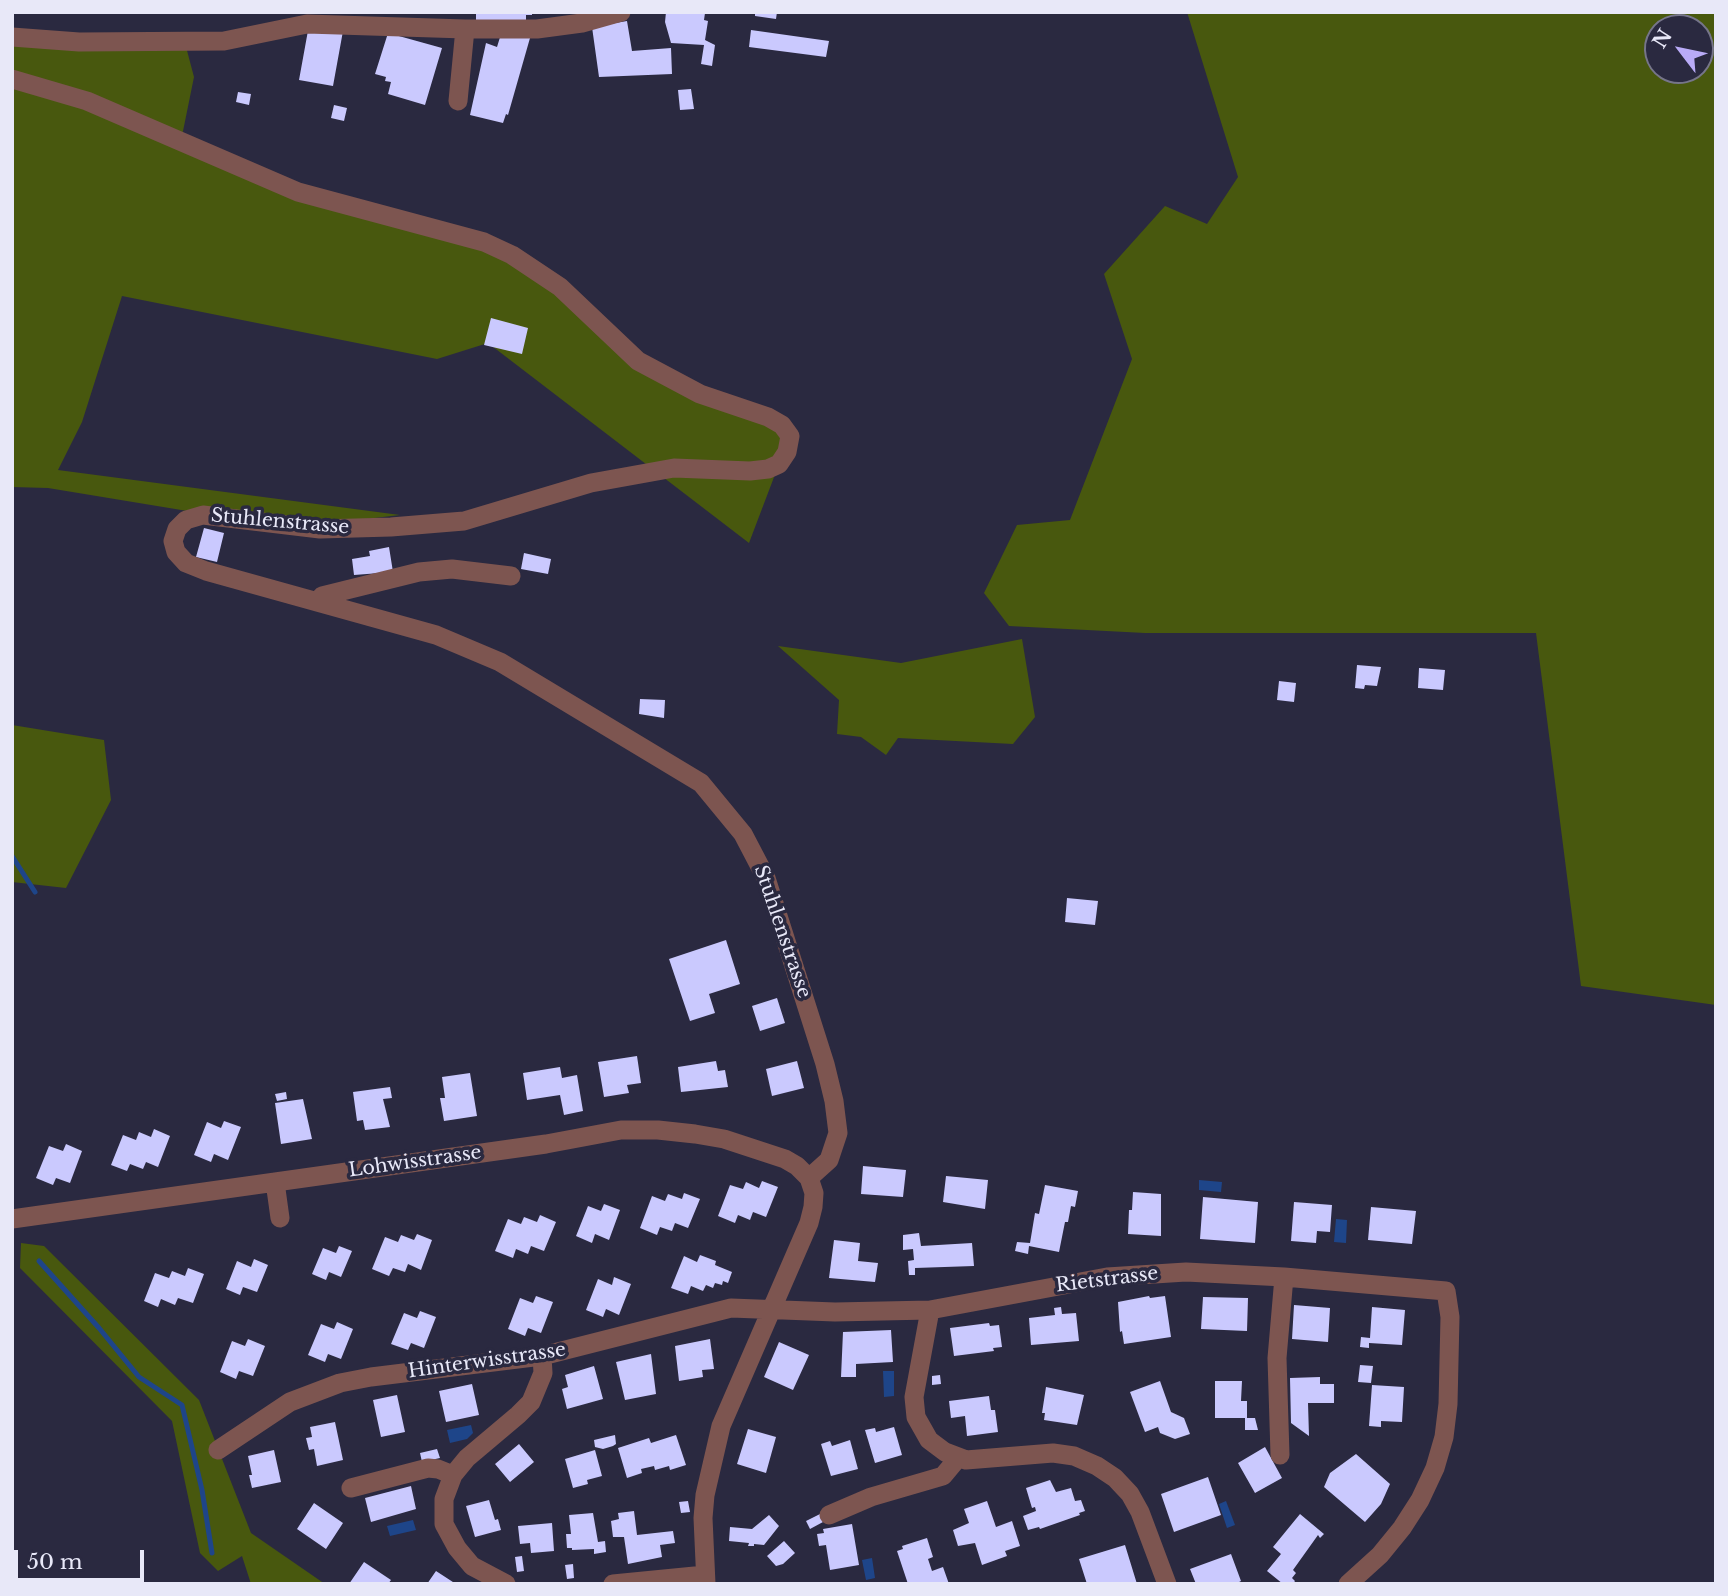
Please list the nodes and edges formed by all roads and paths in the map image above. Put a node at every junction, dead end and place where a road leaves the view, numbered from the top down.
1 (621, 12) edge
2 (465, 30) junction
3 (12, 37) edge
4 (12, 79) edge
5 (458, 101) dead end
6 (511, 576) dead end
7 (318, 602) junction
8 (809, 1178) junction
9 (275, 1182) junction
10 (279, 1218) dead end
11 (12, 1219) edge
12 (1284, 1276) junction
13 (930, 1310) junction
14 (770, 1311) junction
15 (542, 1356) junction
16 (218, 1450) dead end
17 (1280, 1455) dead end
18 (958, 1458) junction
19 (453, 1475) junction
20 (351, 1488) dead end
21 (829, 1515) dead end
22 (706, 1579) edge
23 (506, 1584) edge
24 (613, 1584) edge
25 (1167, 1584) edge
26 (1349, 1584) edge

1 - 2 street
2 - 3 street
2 - 5 street
4 - 7 street, Stuhlenstrasse
6 - 7 street
7 - 8 street, Stuhlenstrasse
8 - 9 street, Lohwisstrasse
8 - 14 street
9 - 10 street
9 - 11 street, Lohwisstrasse
12 - 13 street, Rietstrasse
12 - 17 street
12 - 26 street, Rietstrasse
13 - 14 street, Rietstrasse
13 - 18 street
14 - 15 street, Hinterwisstrasse
14 - 22 street
15 - 16 street, Hinterwisstrasse
15 - 19 street
18 - 21 street
18 - 25 street
19 - 20 street
19 - 23 street
22 - 24 street

